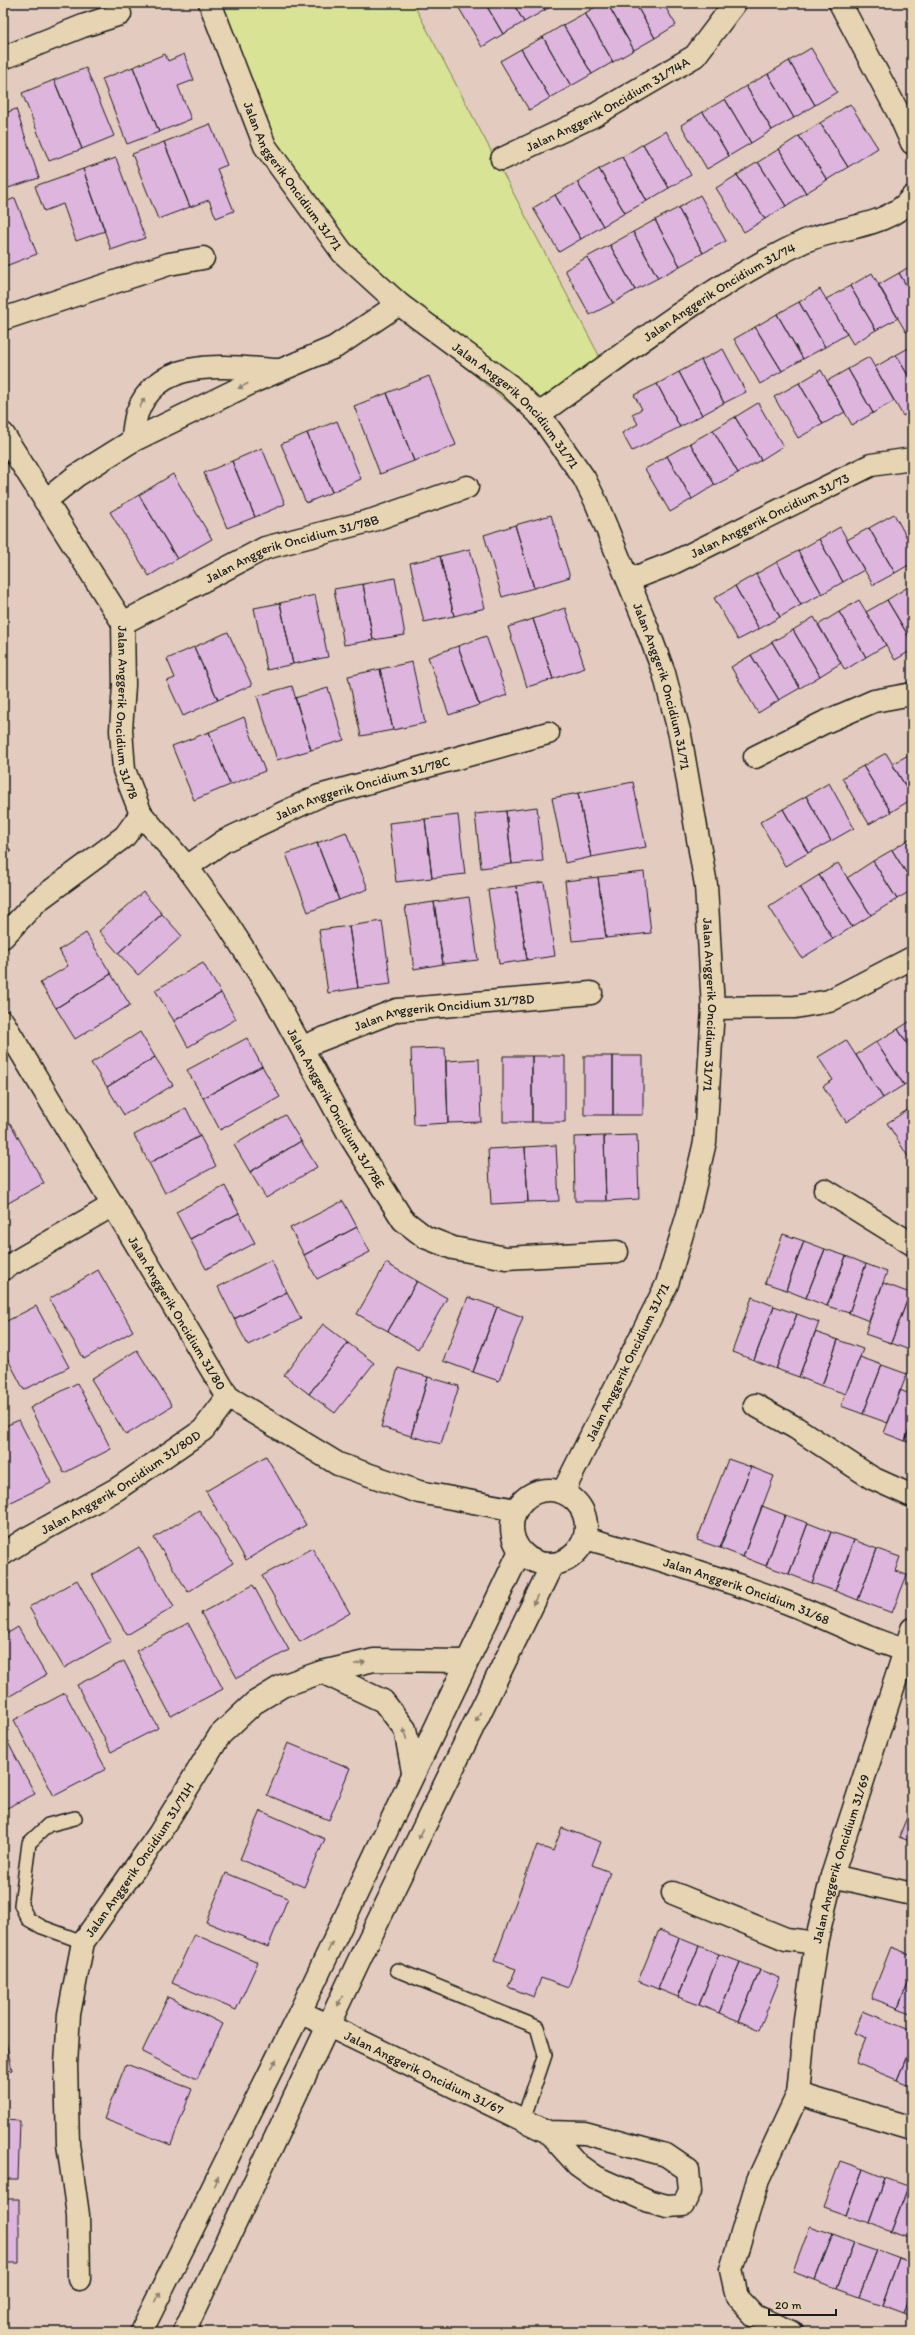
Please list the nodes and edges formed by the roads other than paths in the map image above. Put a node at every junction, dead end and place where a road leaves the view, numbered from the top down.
1 (210, 3) edge
2 (735, 3) edge
3 (840, 3) edge
4 (120, 14) dead end
5 (3, 58) edge
6 (912, 143) edge
7 (502, 159) dead end
8 (912, 197) edge
9 (203, 258) dead end
10 (399, 304) junction
11 (3, 319) edge
12 (279, 370) junction
13 (539, 414) junction
14 (3, 434) edge
15 (132, 441) junction
16 (912, 459) edge
17 (467, 487) dead end
18 (45, 501) junction
19 (629, 580) junction
20 (123, 623) junction
21 (912, 694) edge
22 (548, 733) dead end
23 (755, 757) dead end
24 (141, 814) junction
25 (187, 867) junction
26 (3, 937) edge
27 (912, 958) edge
28 (591, 993) dead end
29 (713, 1008) junction
30 (3, 1022) edge
31 (302, 1046) junction
32 (825, 1190) dead end
33 (113, 1205) junction
34 (912, 1244) edge
35 (617, 1252) dead end
36 (3, 1269) edge
37 (228, 1397) junction
38 (755, 1405) dead end
39 (563, 1492) junction
40 (912, 1496) edge
41 (516, 1510) junction
42 (586, 1538) junction
43 (520, 1551) junction
44 (3, 1554) edge
45 (552, 1565) junction
46 (912, 1629) edge
47 (909, 1651) edge
48 (465, 1661) junction
49 (322, 1672) junction
50 (413, 1772) junction
51 (75, 1818) dead end
52 (832, 1876) junction
53 (672, 1893) dead end
54 (912, 1894) edge
55 (83, 1942) junction
56 (816, 1943) junction
57 (397, 1970) dead end
58 (300, 2012) junction
59 (329, 2026) junction
60 (798, 2094) junction
61 (523, 2120) junction
62 (912, 2128) edge
63 (548, 2132) junction
64 (79, 2279) dead end
65 (141, 2332) edge
66 (184, 2332) edge
67 (792, 2332) edge

1 - 10 street, Jalan Anggerik Oncidium 31/71
2 - 7 street, Jalan Anggerik Oncidium 31/74A
3 - 6 street
4 - 5 street
8 - 13 street, Jalan Anggerik Oncidium 31/74
9 - 11 street
10 - 12 street
10 - 13 street, Jalan Anggerik Oncidium 31/71
12 -> 15 street
15 -> 12 street
13 - 19 street, Jalan Anggerik Oncidium 31/71
14 - 18 street, Jalan Anggerik Oncidium 31/78
15 - 18 street
16 - 19 street, Jalan Anggerik Oncidium 31/73
17 - 20 street, Jalan Anggerik Oncidium 31/78B
18 - 20 street, Jalan Anggerik Oncidium 31/78
19 - 29 street, Jalan Anggerik Oncidium 31/71
20 - 24 street, Jalan Anggerik Oncidium 31/78
21 - 23 street
22 - 25 street, Jalan Anggerik Oncidium 31/78C
24 - 25 street, Jalan Anggerik Oncidium 31/78E
24 - 26 street, Jalan Anggerik Oncidium 31/78
25 - 31 street, Jalan Anggerik Oncidium 31/78E
27 - 29 street
28 - 31 street, Jalan Anggerik Oncidium 31/78D
29 - 39 street, Jalan Anggerik Oncidium 31/71
30 - 33 street, Jalan Anggerik Oncidium 31/80
31 - 35 street, Jalan Anggerik Oncidium 31/78E
32 - 34 street
33 - 36 street
33 - 37 street, Jalan Anggerik Oncidium 31/80
37 - 41 street, Jalan Anggerik Oncidium 31/80
37 - 44 street, Jalan Anggerik Oncidium 31/80D
38 - 40 street
39 - 41 street
39 - 42 street
41 - 43 street
42 - 45 street
42 - 47 street, Jalan Anggerik Oncidium 31/68
43 - 45 street
43 - 48 street
45 -> 59 street
46 - 47 street, Jalan Anggerik Oncidium 31/69
47 - 52 street, Jalan Anggerik Oncidium 31/69
49 -> 48 street, Jalan Anggerik Oncidium 31/71H
48 - 50 street
50 -> 49 street
49 - 55 street, Jalan Anggerik Oncidium 31/71H
58 -> 50 street
51 - 55 lane
52 - 54 street
52 - 56 street, Jalan Anggerik Oncidium 31/69
53 - 56 street
55 - 64 street, Jalan Anggerik Oncidium 31/71H
56 - 60 street, Jalan Anggerik Oncidium 31/69
57 - 61 lane
58 - 59 street, Jalan Anggerik Oncidium 31/67
65 -> 58 street
59 - 61 street, Jalan Anggerik Oncidium 31/67
59 - 66 street
60 - 62 street
60 - 67 street, Jalan Anggerik Oncidium 31/69
61 - 63 street, Jalan Anggerik Oncidium 31/67
63 - 63 street, Jalan Anggerik Oncidium 31/67

